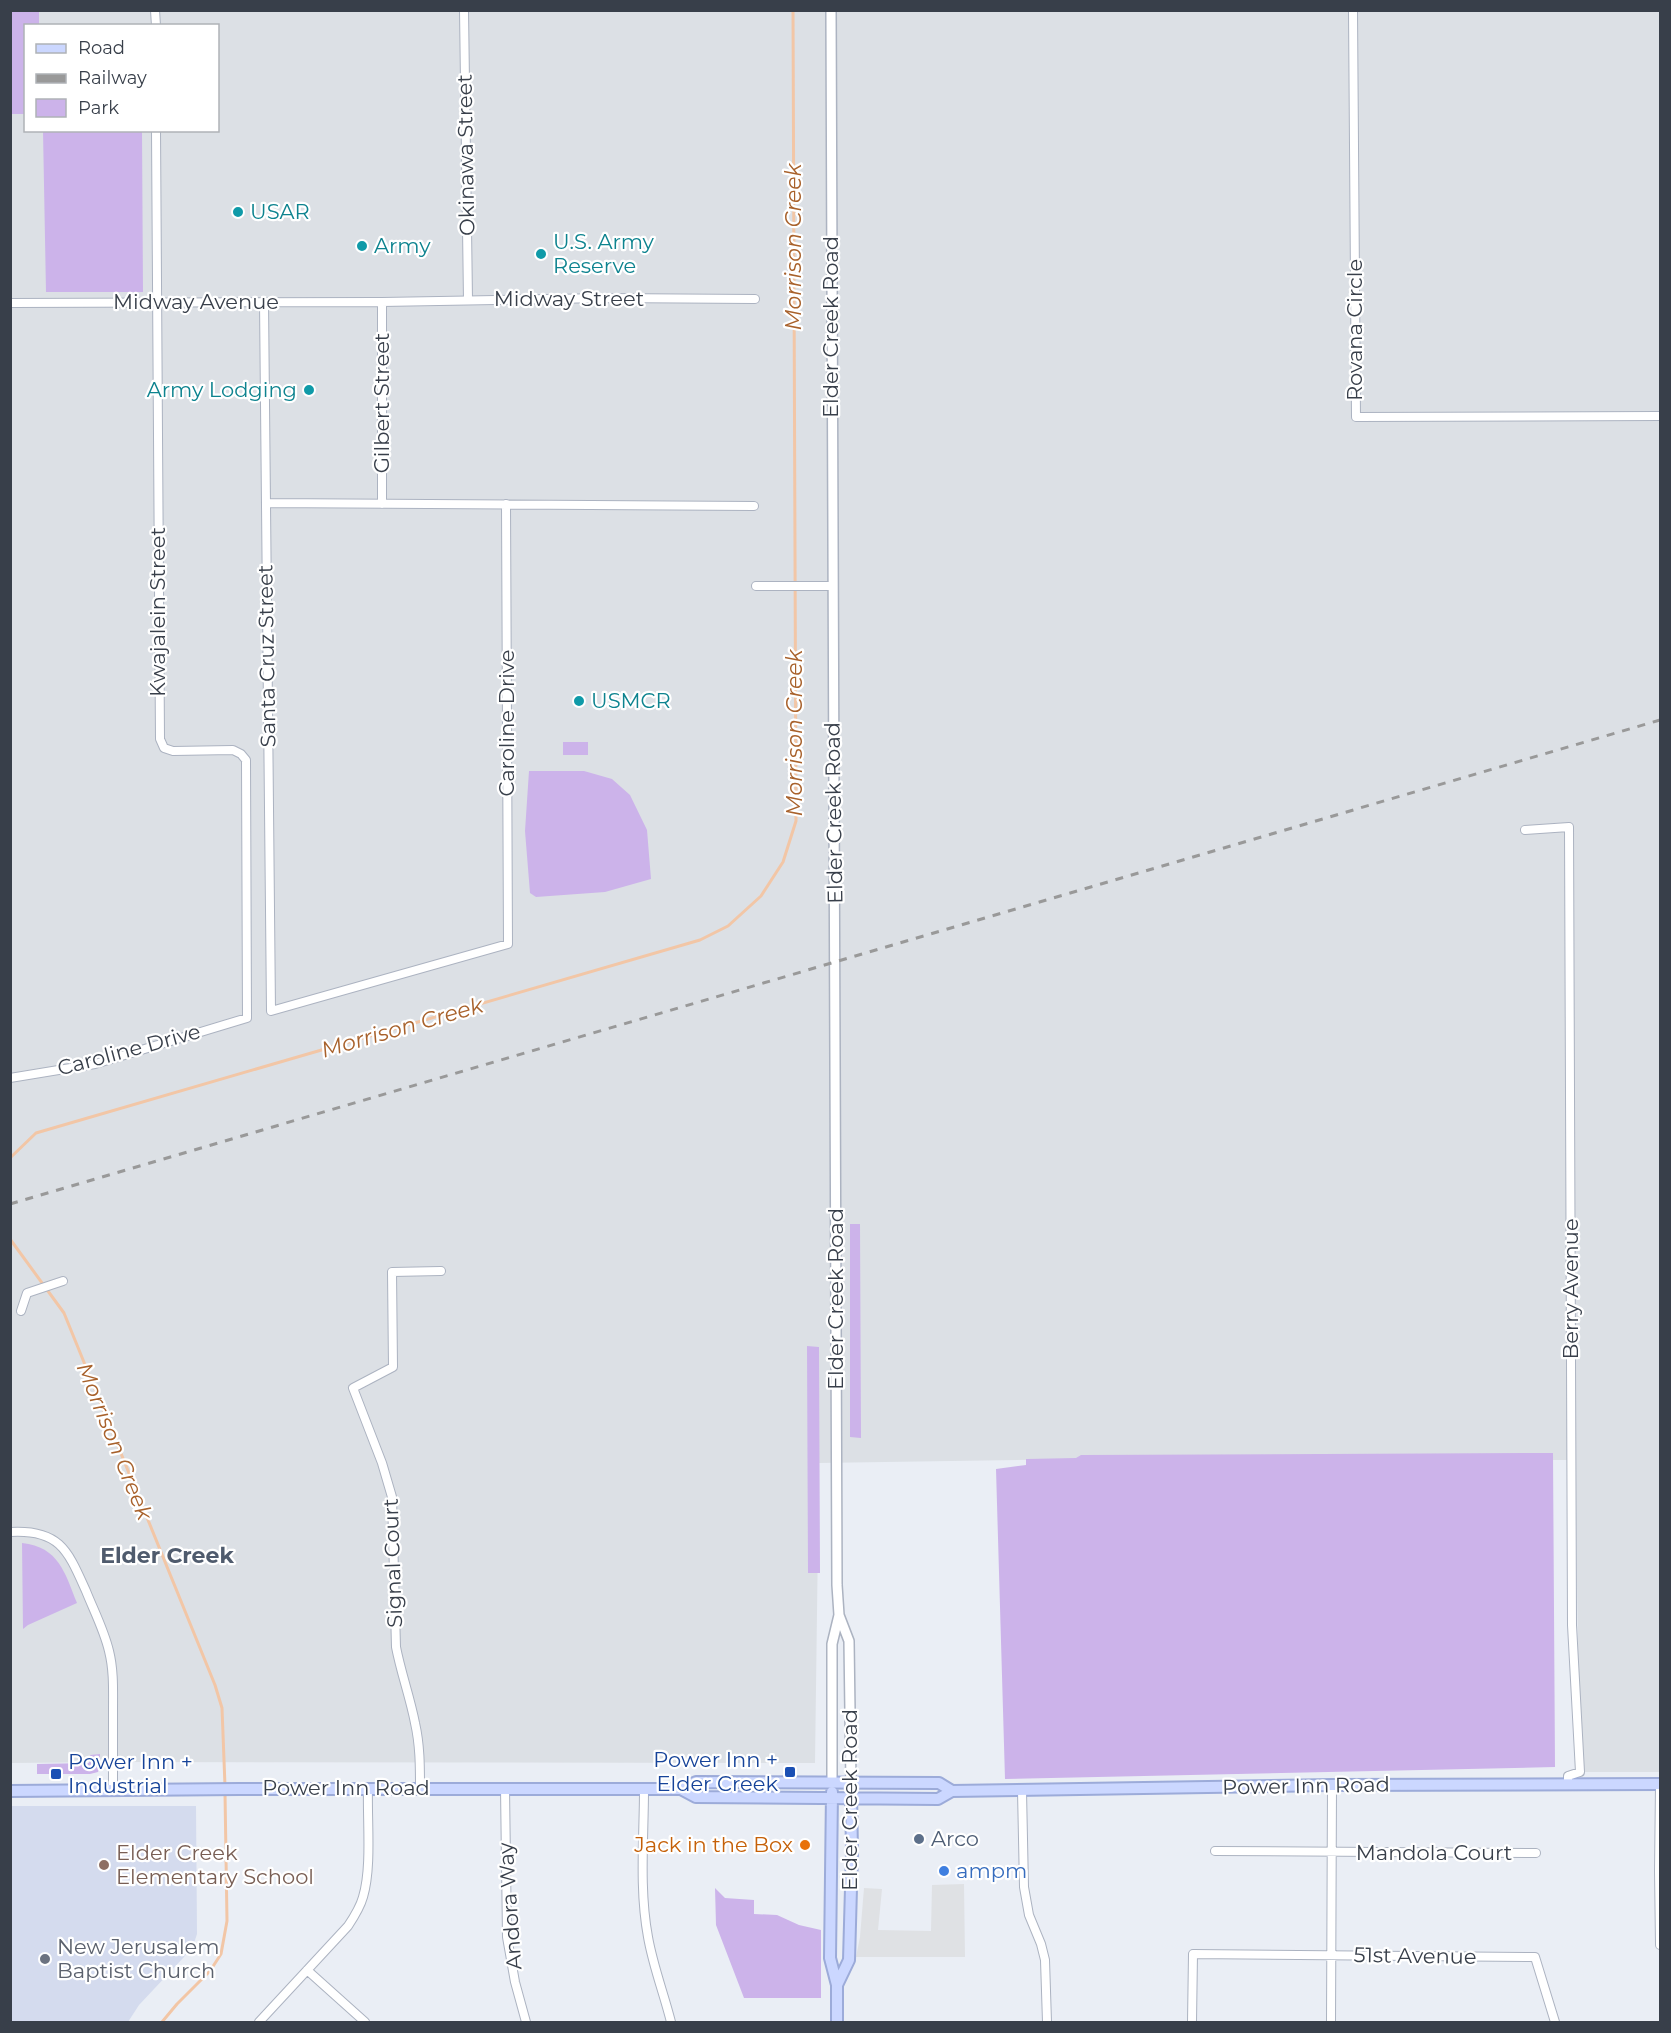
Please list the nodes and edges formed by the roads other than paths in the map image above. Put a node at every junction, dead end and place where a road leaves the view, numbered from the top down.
1 (464, 10) edge
2 (831, 10) edge
3 (1353, 10) edge
4 (156, 132) edge
5 (755, 299) dead end
6 (468, 300) junction
7 (156, 302) junction
8 (264, 302) junction
9 (382, 302) junction
10 (10, 303) edge
11 (1660, 416) edge
12 (266, 503) junction
13 (382, 504) junction
14 (506, 504) junction
15 (754, 506) dead end
16 (756, 586) dead end
17 (832, 586) junction
18 (1525, 830) dead end
19 (271, 1011) joint
20 (247, 1018) joint
21 (10, 1078) edge
22 (441, 1271) dead end
23 (63, 1281) dead end
24 (21, 1311) dead end
25 (10, 1532) edge
26 (839, 1615) junction
27 (832, 1783) junction
28 (851, 1783) junction
29 (1332, 1785) junction
30 (1568, 1785) junction
31 (1660, 1785) edge
32 (368, 1788) junction
33 (420, 1788) junction
34 (505, 1788) junction
35 (644, 1789) junction
36 (681, 1789) junction
37 (113, 1790) junction
38 (10, 1791) edge
39 (952, 1791) junction
40 (1022, 1791) junction
41 (832, 1798) junction
42 (851, 1798) junction
43 (1215, 1851) dead end
44 (1332, 1852) junction
45 (1536, 1852) dead end
46 (1660, 1945) edge
47 (1332, 1956) junction
48 (307, 1970) junction
49 (837, 1985) junction
50 (259, 2022) edge
51 (364, 2022) edge
52 (526, 2022) edge
53 (671, 2022) edge
54 (837, 2022) edge
55 (1047, 2022) edge
56 (1192, 2022) edge
57 (1331, 2022) edge
58 (1555, 2022) edge

1 - 6 street, Okinawa Street
2 - 17 street, Elder Creek Road
3 - 11 street, Rovana Circle
4 - 7 street, Kwajalein Street
5 - 6 street, Midway Street
6 - 9 street, Midway Street
7 - 8 street, Midway Avenue
7 - 10 street, Midway Avenue
7 - 20 street, Kwajalein Street
8 - 9 street, Midway Avenue
8 - 12 street, Santa Cruz Street
9 - 13 street, Gilbert Street
12 - 13 street
12 - 19 street, Santa Cruz Street
13 - 14 street
14 - 15 street
14 - 19 street, Caroline Drive
16 - 17 street
17 - 26 street, Elder Creek Road
18 - 30 street, Berry Avenue
20 - 21 street, Caroline Drive
22 - 33 street, Signal Court
23 - 24 street
25 - 37 street
26 - 27 street, Elder Creek Road
26 - 28 street, Elder Creek Road
27 - 28 main road, Power Inn Road
27 - 36 main road, Power Inn Road
27 - 41 main road, Elder Creek Road
28 - 39 main road, Power Inn Road
28 - 42 main road, Elder Creek Road
29 - 30 main road, Power Inn Road
29 - 40 main road, Power Inn Road
29 - 44 street
30 - 31 main road, Power Inn Road
31 - 46 street
32 - 33 main road, Power Inn Road
32 - 37 main road, Power Inn Road
32 - 48 street
33 - 34 main road, Power Inn Road
34 - 35 main road, Power Inn Road
34 - 52 street, Andora Way
35 - 36 main road, Power Inn Road
35 - 53 street
36 - 41 main road, Power Inn Road
37 - 38 main road, Power Inn Road
39 - 40 main road, Power Inn Road
39 - 42 main road, Power Inn Road
40 - 55 street
41 - 42 main road, Power Inn Road
41 - 49 main road, Elder Creek Road
42 - 49 main road, Elder Creek Road
43 - 44 street, Mandola Court
44 - 45 street, Mandola Court
44 - 47 street
47 - 56 street, 51st Avenue
47 - 57 street
47 - 58 street, 51st Avenue
48 - 50 street
48 - 51 street
49 - 54 main road, Elder Creek Road

